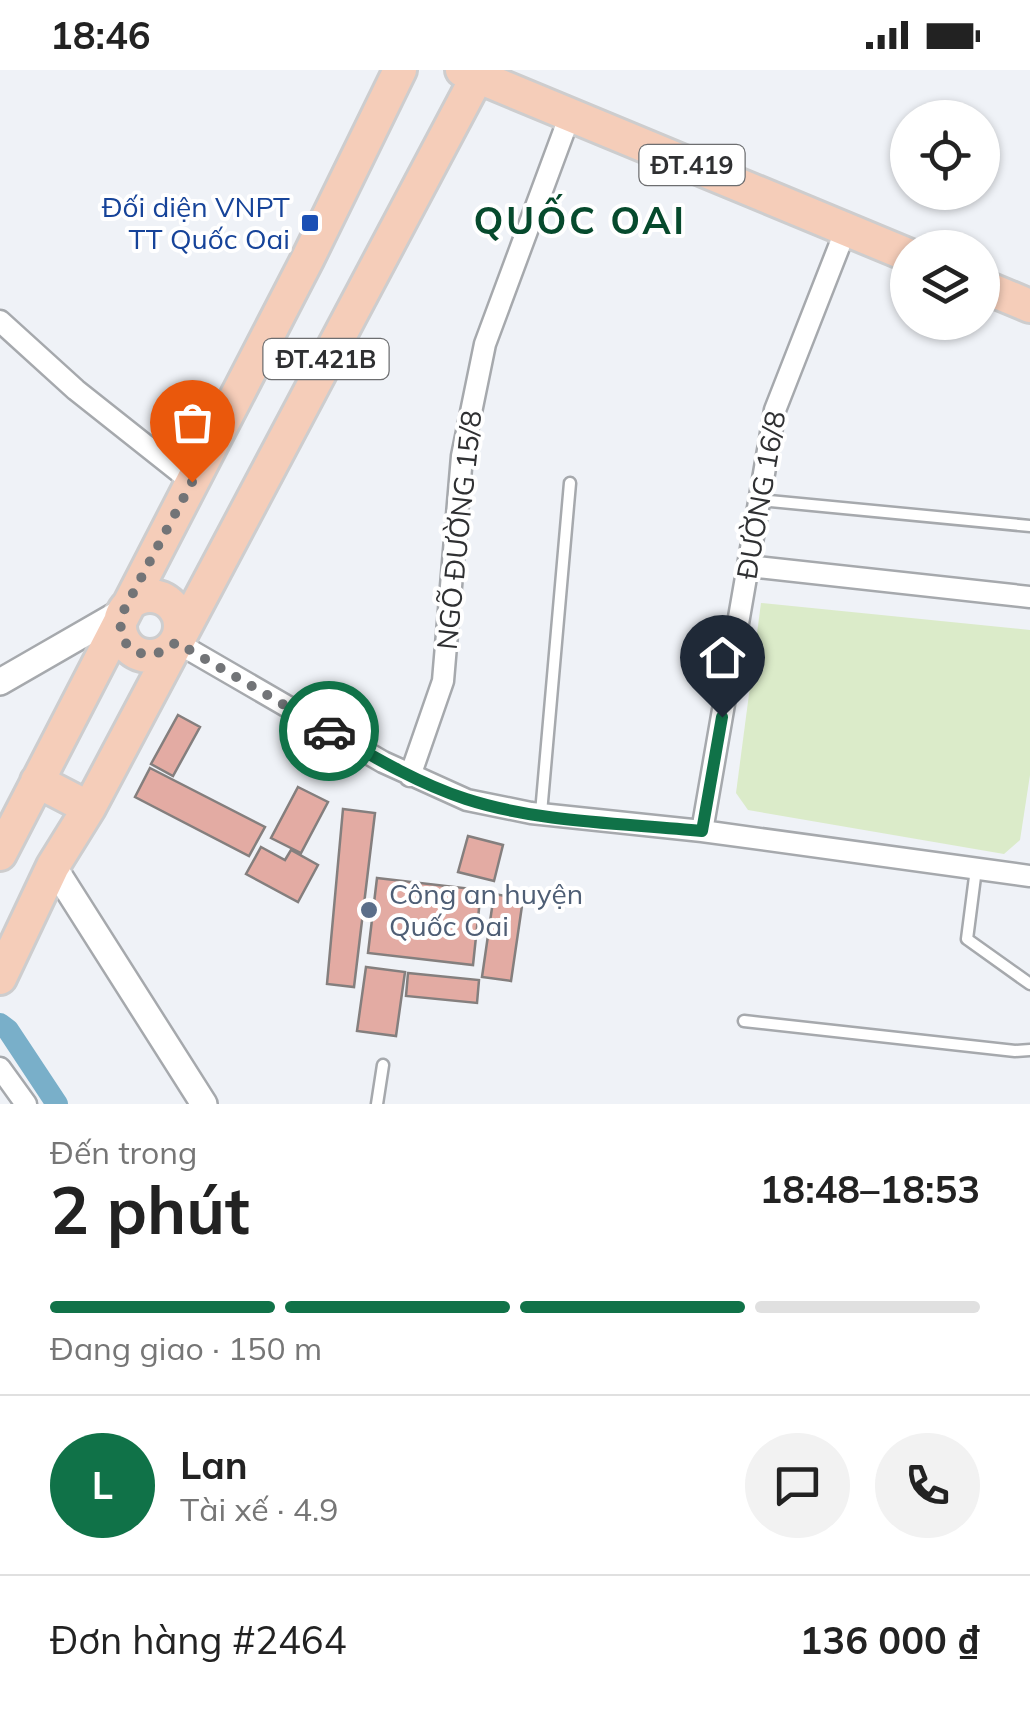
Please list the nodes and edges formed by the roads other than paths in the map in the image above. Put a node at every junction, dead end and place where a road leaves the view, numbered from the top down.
1 (400, 70) edge
2 (470, 73) edge
3 (570, 115) junction
4 (846, 229) junction
5 (890, 247) edge
6 (1000, 294) edge
7 (1030, 306) edge
8 (0, 321) edge
9 (192, 482) junction
10 (570, 483) dead end
11 (760, 500) junction
12 (1030, 526) edge
13 (748, 566) junction
14 (1030, 597) edge
15 (124, 610) junction
16 (176, 642) junction
17 (0, 682) edge
18 (410, 776) junction
19 (37, 781) junction
20 (89, 808) junction
21 (541, 814) junction
22 (702, 831) junction
23 (0, 854) edge
24 (53, 866) junction
25 (976, 869) junction
26 (1030, 876) edge
27 (0, 978) edge
28 (1030, 984) edge
29 (744, 1020) dead end
30 (1030, 1050) edge
31 (383, 1066) dead end
32 (0, 1068) edge
33 (26, 1104) edge
34 (204, 1104) edge
35 (377, 1104) edge

1 - 9 main road, ĐT.421B
2 - 3 main road, ĐT.419
2 - 16 main road, ĐT.421B
3 - 4 main road, ĐT.419
3 - 18 street, NGÕ ĐƯỜNG 15/8
4 - 5 main road, ĐT.419
4 - 11 street, ĐƯỜNG 16/8
6 - 7 main road
8 - 9 street
9 - 15 main road, ĐT.421B
10 - 21 lane
11 - 12 lane
11 - 13 street, ĐƯỜNG 16/8
13 - 14 street
13 - 22 street, ĐƯỜNG 16/8
15 - 16 main road
15 - 17 street
15 - 19 main road, ĐT.421B
16 - 18 street
16 - 20 main road, ĐT.421B
18 - 21 street
19 - 20 main road
19 - 23 main road, ĐT.421B
20 - 24 main road, ĐT.421B
21 - 22 street
22 - 25 street
24 - 27 main road, ĐT.421B
24 - 34 street
25 - 26 street
25 - 28 lane
29 - 30 lane
31 - 35 lane
32 - 33 street

